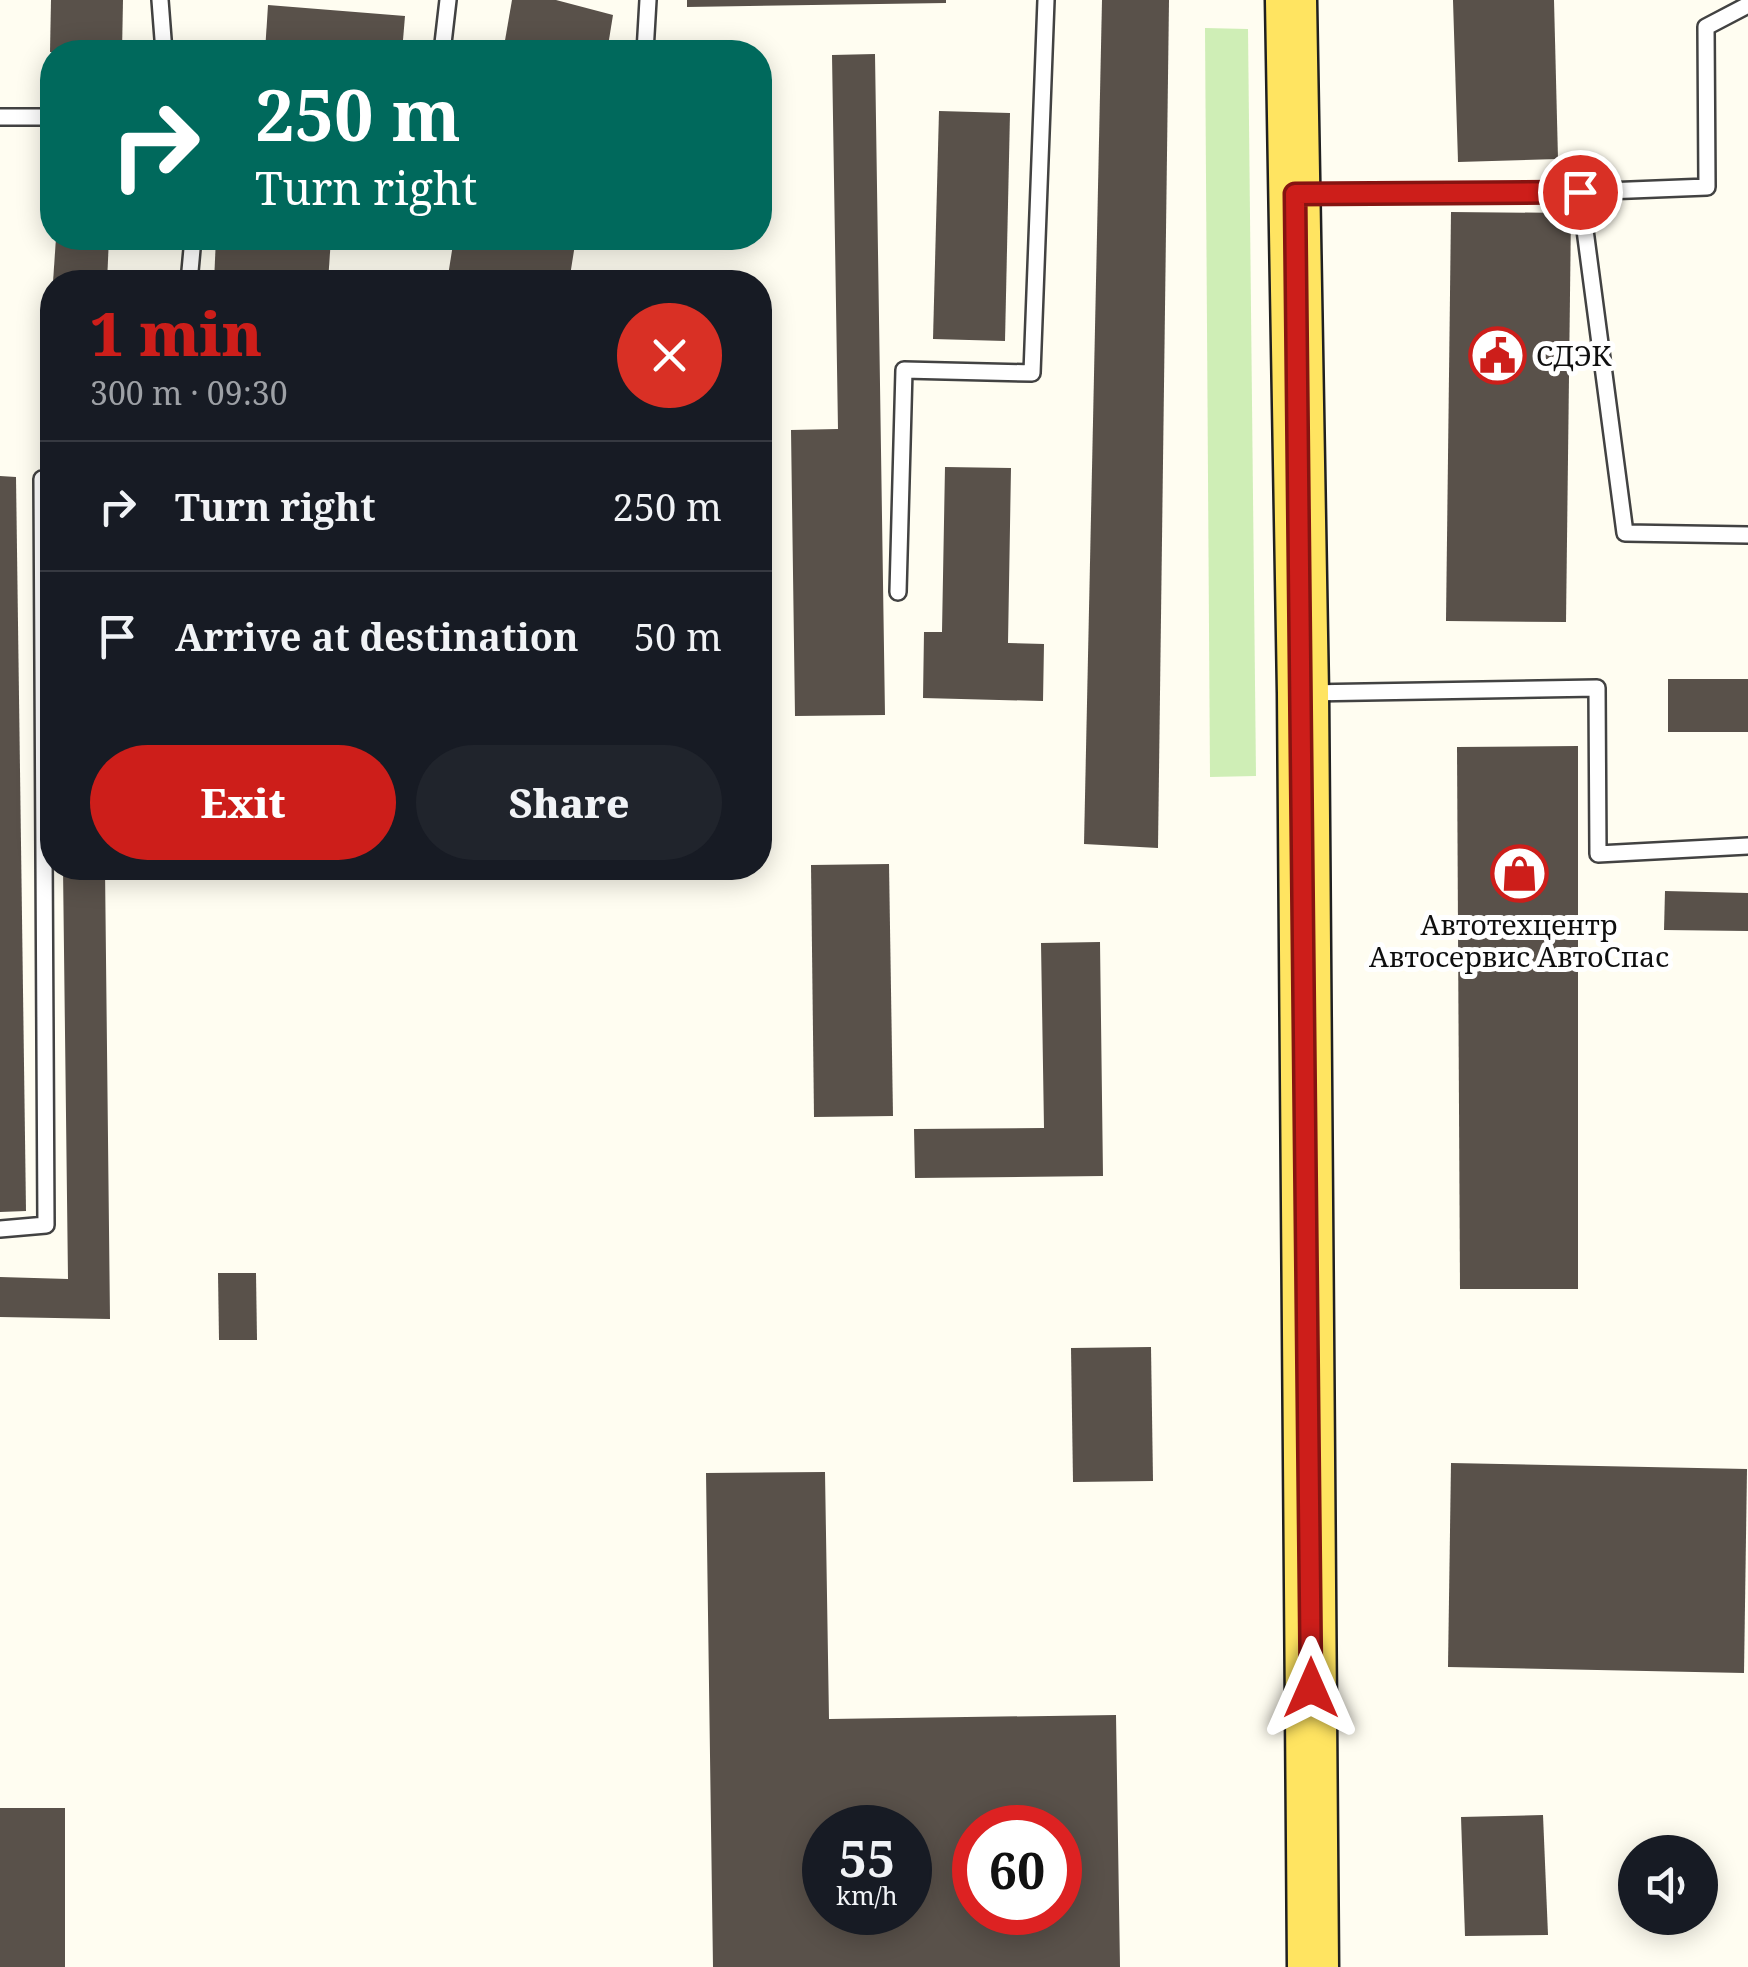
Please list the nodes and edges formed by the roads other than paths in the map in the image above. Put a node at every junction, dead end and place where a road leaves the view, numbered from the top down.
1 (160, 0) edge
2 (448, 0) edge
3 (648, 0) edge
4 (1046, 0) edge
5 (1291, 0) edge
6 (1748, 6) edge
7 (163, 40) edge
8 (443, 40) edge
9 (646, 40) edge
10 (0, 117) edge
11 (40, 117) edge
12 (1580, 192) junction
13 (1295, 194) junction
14 (1748, 535) edge
15 (898, 592) dead end
16 (1304, 693) junction
17 (1748, 846) edge
18 (44, 880) edge
19 (0, 1229) edge
20 (1313, 1967) edge

1 - 7 lane
2 - 8 lane
3 - 9 lane
4 - 15 lane
5 - 13 main road
6 - 12 lane
10 - 11 lane
12 - 13 lane
12 - 14 lane
13 - 16 main road
16 - 17 lane
16 - 20 main road
18 - 19 lane

